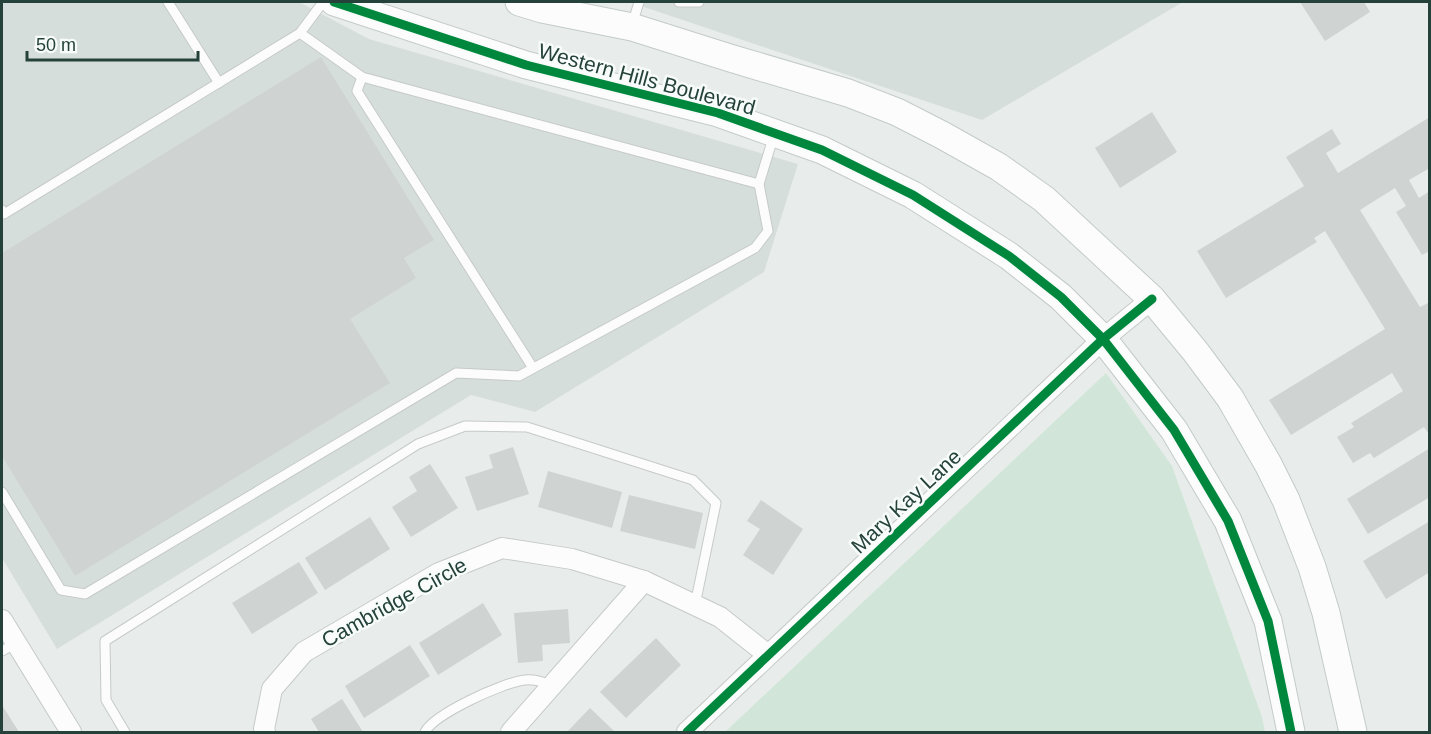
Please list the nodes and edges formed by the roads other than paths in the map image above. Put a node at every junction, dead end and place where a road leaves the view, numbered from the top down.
1 (168, 2) edge
2 (323, 2) edge
3 (334, 2) edge
4 (679, 2) edge
5 (699, 2) edge
6 (526, 3) edge
7 (635, 14) edge
8 (300, 33) junction
9 (362, 77) junction
10 (219, 83) junction
11 (775, 133) junction
12 (759, 184) junction
13 (2, 210) edge
14 (1152, 299) junction
15 (1103, 339) junction
16 (533, 368) junction
17 (2, 492) edge
18 (644, 581) junction
19 (695, 605) junction
20 (2, 620) edge
21 (9, 647) edge
22 (768, 655) junction
23 (552, 685) junction
24 (71, 732) edge
25 (125, 732) edge
26 (265, 732) edge
27 (425, 732) edge
28 (511, 732) edge
29 (687, 732) edge
30 (1291, 732) edge
31 (1353, 732) edge

1 - 10 lane
2 - 8 lane
3 - 11 street, Western Hills Boulevard
4 - 5 lane
6 - 7 street, Western Hills Boulevard
7 - 14 street, Western Hills Boulevard
8 - 9 lane
8 - 10 lane
9 - 12 lane
9 - 16 lane
10 - 13 lane
11 - 12 lane
11 - 15 street, Western Hills Boulevard
12 - 16 lane
14 - 15 street, Mary Kay Lane
14 - 31 street, Western Hills Boulevard
15 - 22 street, Mary Kay Lane
15 - 30 street, Western Hills Boulevard
16 - 17 lane
18 - 19 street, Cambridge Circle
18 - 23 street
18 - 26 street, Cambridge Circle
19 - 22 street, Cambridge Circle
19 - 25 lane
20 - 21 street
21 - 24 street
22 - 29 street, Mary Kay Lane
23 - 27 lane
23 - 28 street

